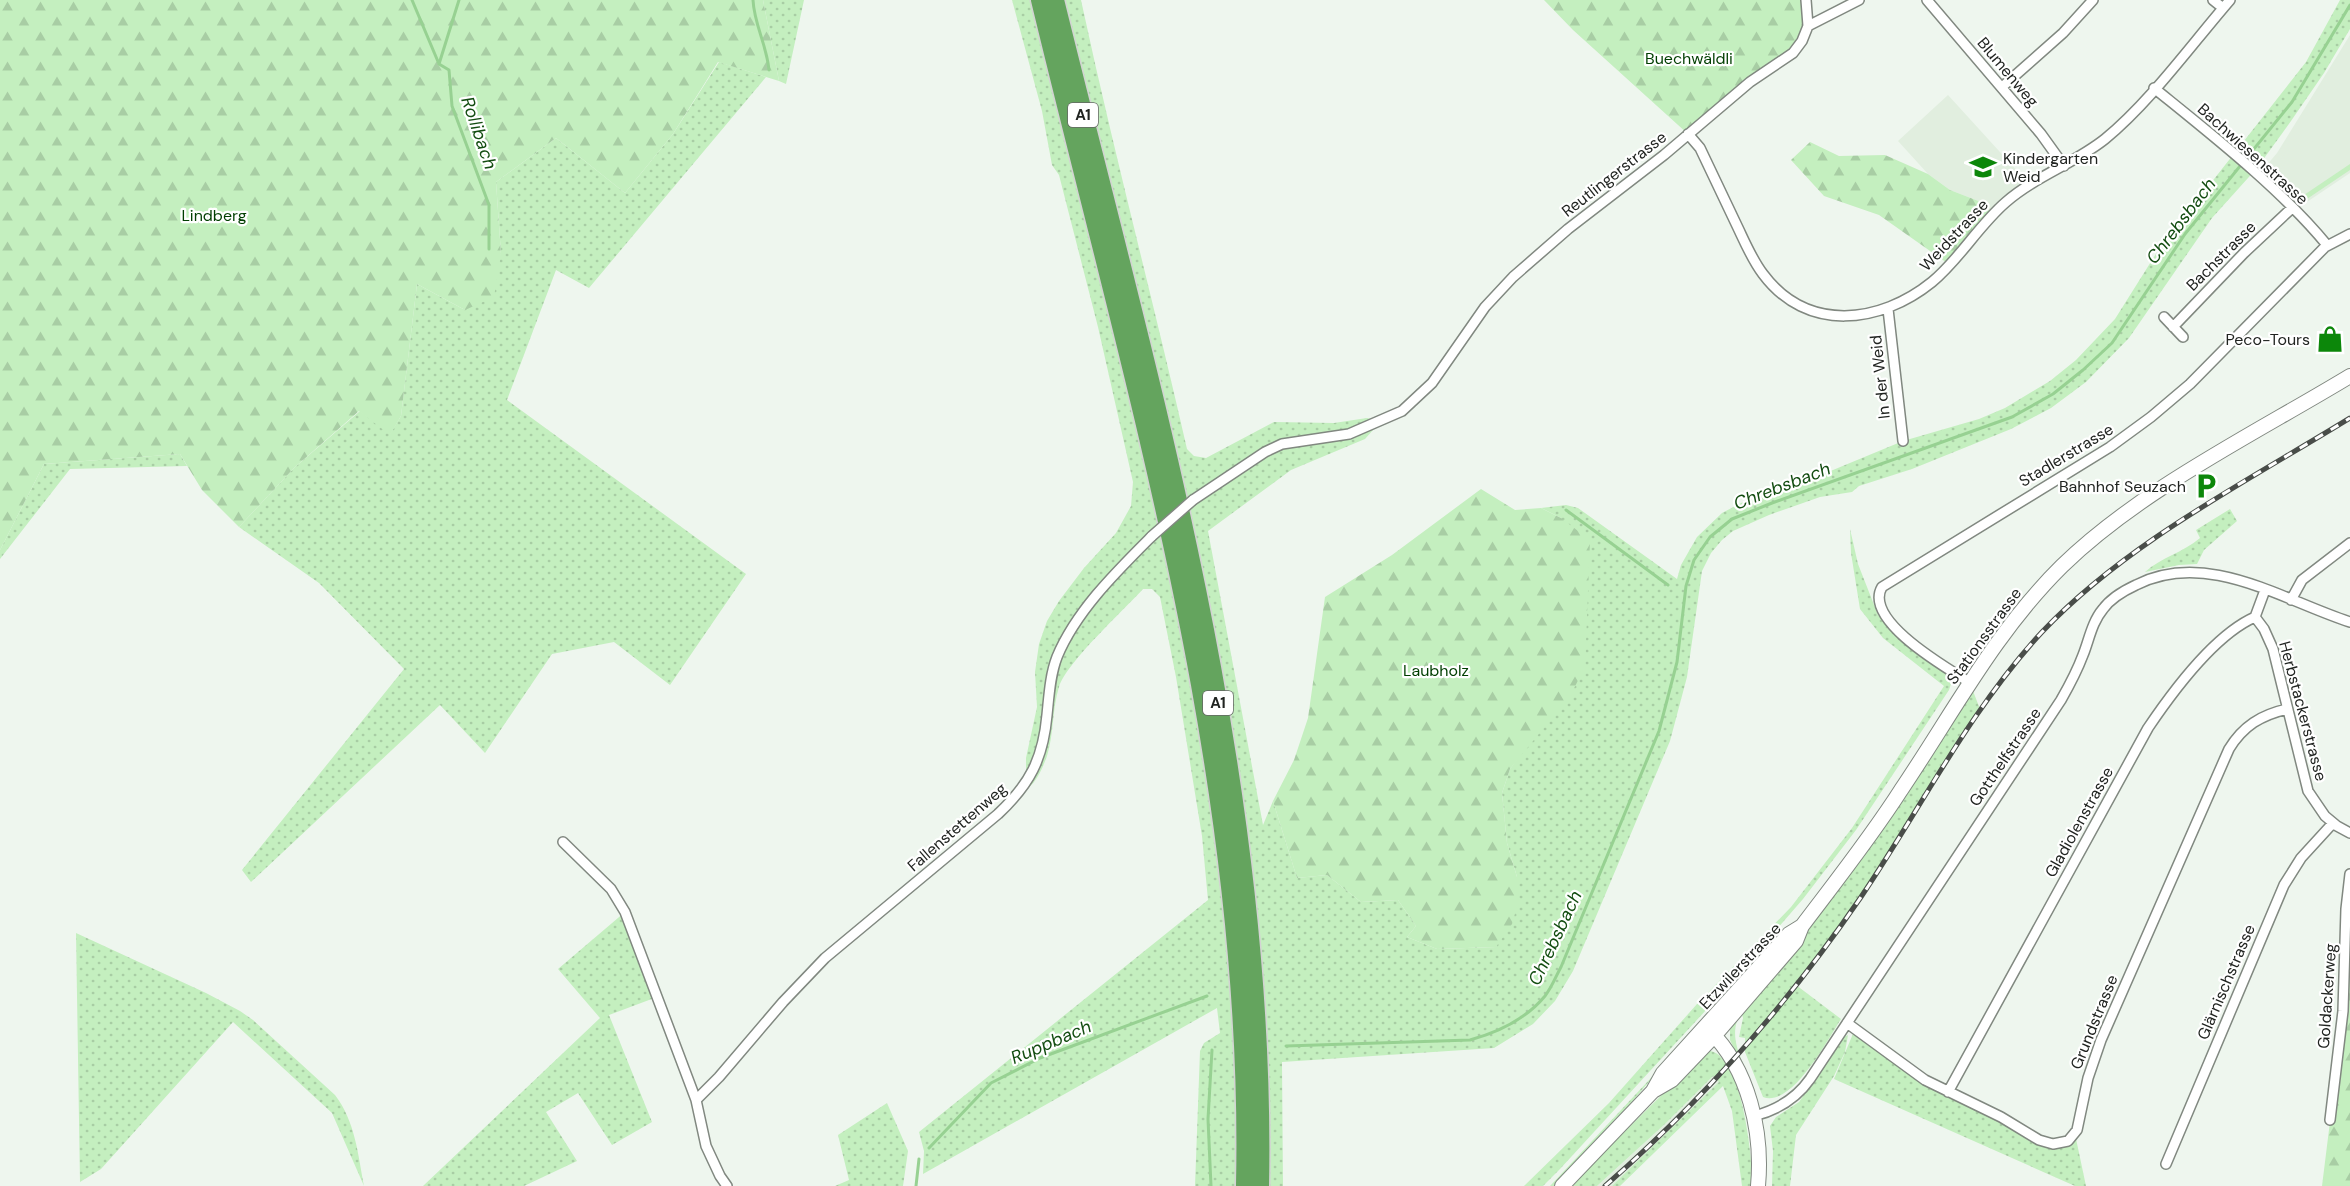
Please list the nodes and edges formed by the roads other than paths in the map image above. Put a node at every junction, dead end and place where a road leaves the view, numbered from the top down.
1 (1040, 0) edge
2 (1055, 0) edge
3 (1806, 0) edge
4 (1859, 0) edge
5 (1927, 0) edge
6 (2093, 0) edge
7 (2213, 0) edge
8 (2230, 0) edge
9 (2223, 8) junction
10 (1808, 26) junction
11 (2002, 87) junction
12 (2154, 88) junction
13 (1688, 134) junction
14 (2064, 166) junction
15 (2292, 208) junction
16 (2350, 234) edge
17 (2327, 246) junction
18 (1888, 309) junction
19 (2164, 317) dead end
20 (2174, 327) junction
21 (2183, 337) dead end
22 (2350, 376) edge
23 (1413, 403) joint
24 (1903, 441) dead end
25 (2350, 543) edge
26 (2265, 590) junction
27 (2291, 600) junction
28 (2255, 617) junction
29 (2350, 622) edge
30 (1969, 682) junction
31 (2287, 709) junction
32 (2333, 823) junction
33 (2350, 833) edge
34 (563, 842) dead end
35 (2350, 874) edge
36 (1802, 926) joint
37 (1847, 1023) junction
38 (1710, 1031) junction
39 (1948, 1092) junction
40 (696, 1100) junction
41 (1754, 1116) junction
42 (2330, 1120) dead end
43 (2166, 1164) dead end
44 (727, 1186) edge
45 (1245, 1186) edge
46 (1260, 1186) edge
47 (1562, 1186) edge
48 (1758, 1186) edge

1 - 45 highway, A1
2 - 46 highway, A1
3 - 10 street
4 - 10 street
5 - 11 street, Blumenweg
6 - 11 street
7 - 9 street
8 - 9 street, Weidstrasse
9 - 12 street, Weidstrasse
10 - 13 street, Reutlingerstrasse
11 - 14 street, Blumenweg
12 - 14 street, Weidstrasse
12 - 15 street, Bachwiesenstrasse
13 - 18 street, Weidstrasse
13 - 23 street, Reutlingerstrasse
14 - 18 street, Weidstrasse
15 - 17 street, Bachwiesenstrasse
15 - 20 street, Bachstrasse
16 - 17 street, Stadlerstrasse
17 - 30 street, Stadlerstrasse
18 - 24 street, In der Weid
19 - 20 street
20 - 21 street
22 - 30 main road, Stationsstrasse
23 - 40 street, Fallenstettenweg, bridge
25 - 27 street
26 - 27 street, Gotthelfstrasse
26 - 28 street
26 - 37 street, Gotthelfstrasse
27 - 29 street, Gotthelfstrasse
28 - 31 street, Herbstackerstrasse
28 - 39 street, Gladiolenstrasse
30 - 36 main road, Stationsstrasse
31 - 32 street, Herbstackerstrasse
31 - 39 street, Grundstrasse
32 - 33 street, Herbstackerstrasse
32 - 43 street, Glärnischstrasse
34 - 40 street
35 - 42 street, Goldackerweg
36 - 38 main road, Etzwilerstrasse
37 - 39 street, Grundstrasse
37 - 41 street, Gotthelfstrasse
38 - 41 main road
38 - 47 main road, Etzwilerstrasse
40 - 44 street
41 - 48 main road

